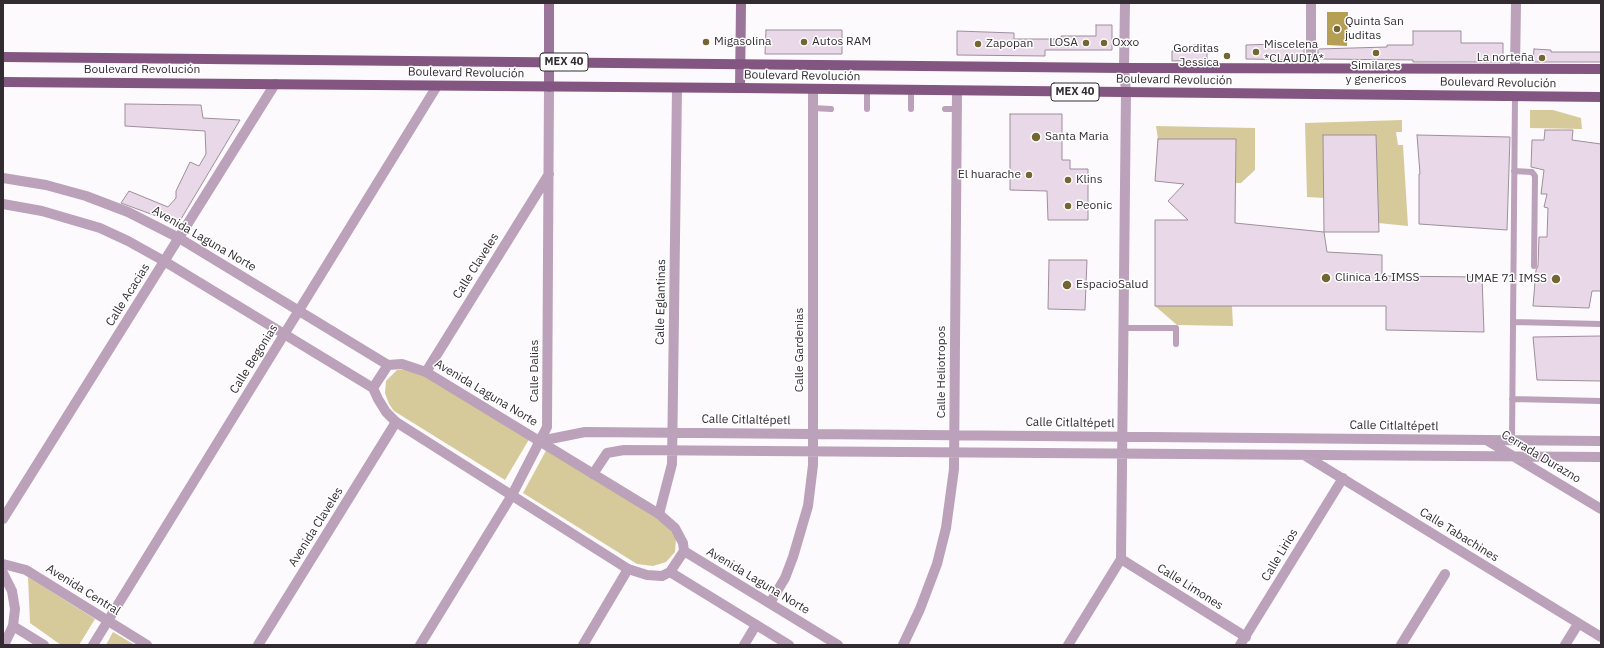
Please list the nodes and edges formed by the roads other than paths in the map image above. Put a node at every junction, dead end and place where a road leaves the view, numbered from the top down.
1 (549, 3) edge
2 (741, 3) edge
3 (1125, 3) edge
4 (1311, 3) edge
5 (1516, 3) edge
6 (3, 57) edge
7 (549, 62) junction
8 (740, 64) junction
9 (1124, 68) junction
10 (1311, 68) junction
11 (1515, 68) junction
12 (1601, 69) edge
13 (3, 82) edge
14 (275, 84) junction
15 (437, 86) junction
16 (549, 87) junction
17 (677, 88) junction
18 (740, 88) junction
19 (812, 89) junction
20 (867, 90) junction
21 (911, 90) junction
22 (957, 91) junction
23 (1126, 92) junction
24 (1515, 96) junction
25 (1601, 97) edge
26 (812, 108) junction
27 (831, 109) dead end
28 (866, 109) dead end
29 (911, 109) dead end
30 (945, 109) dead end
31 (957, 109) junction
32 (1514, 170) junction
33 (548, 174) junction
34 (3, 178) edge
35 (3, 204) edge
36 (179, 238) junction
37 (164, 261) junction
38 (1534, 266) dead end
39 (299, 310) junction
40 (1513, 322) junction
41 (1601, 324) edge
42 (1124, 328) junction
43 (285, 334) junction
44 (1176, 344) dead end
45 (388, 365) junction
46 (426, 372) junction
47 (373, 388) junction
48 (1512, 399) junction
49 (1601, 401) edge
50 (396, 422) junction
51 (672, 432) junction
52 (814, 433) junction
53 (955, 435) junction
54 (1123, 436) junction
55 (1487, 440) junction
56 (1512, 440) junction
57 (1601, 441) edge
58 (540, 442) junction
59 (672, 450) junction
60 (813, 451) junction
61 (955, 452) junction
62 (1122, 453) junction
63 (1304, 455) junction
64 (1514, 456) junction
65 (1601, 457) edge
66 (593, 474) junction
67 (1342, 478) junction
68 (512, 495) junction
69 (1601, 509) edge
70 (659, 514) junction
71 (3, 519) edge
72 (684, 551) junction
73 (1121, 559) junction
74 (3, 564) edge
75 (628, 570) junction
76 (670, 572) junction
77 (3, 573) edge
78 (1445, 574) dead end
79 (770, 603) junction
80 (108, 621) junction
81 (1578, 624) junction
82 (756, 625) junction
83 (13, 626) junction
84 (1601, 637) edge
85 (1243, 641) edge
86 (4, 645) edge
87 (44, 645) edge
88 (93, 645) edge
89 (147, 645) edge
90 (258, 645) edge
91 (420, 645) edge
92 (584, 645) edge
93 (744, 645) edge
94 (789, 645) edge
95 (838, 645) edge
96 (903, 645) edge
97 (1068, 645) edge
98 (1401, 645) edge
99 (1565, 645) edge

1 - 7 main road
2 - 8 main road
3 - 9 street
4 - 10 street
5 - 11 street
6 - 7 main road, MEX 40
7 - 8 main road, MEX 40
7 - 16 main road
8 - 9 main road, MEX 40
8 - 18 main road
9 - 10 main road, MEX 40
9 - 23 street
10 - 11 main road, MEX 40
11 - 12 main road, MEX 40
13 - 14 main road, Boulevard Revolución / MEX 40
14 - 15 main road, Boulevard Revolución / MEX 40
14 - 36 street, Calle Acacias
15 - 16 main road, Boulevard Revolución / MEX 40
15 - 39 street, Calle Begonias
16 - 17 main road, Boulevard Revolución / MEX 40
16 - 33 street, Calle Dalias
17 - 18 main road, Boulevard Revolución / MEX 40
17 - 51 street, Calle Eglantinas
18 - 19 main road, Boulevard Revolución / MEX 40
19 - 20 main road, Boulevard Revolución / MEX 40
19 - 26 street, Calle Gardenias
20 - 21 main road, Boulevard Revolución / MEX 40
20 - 28 lane
21 - 22 main road, Boulevard Revolución / MEX 40
21 - 29 lane
22 - 23 main road, Boulevard Revolución / MEX 40
22 - 31 street, Calle Heliotropos
23 - 24 main road, Boulevard Revolución / MEX 40
23 - 42 street
24 - 25 main road, Boulevard Revolución / MEX 40
24 - 32 lane
26 - 27 lane
26 - 52 street, Calle Gardenias
30 - 31 lane
31 - 53 street, Calle Heliotropos
32 - 38 lane
32 - 40 lane
33 - 46 street, Calle Claveles
33 - 58 street, Calle Dalias
34 - 36 street, Avenida Laguna Norte
35 - 37 street
36 - 37 street, Calle Acacias
36 - 39 street, Avenida Laguna Norte
37 - 43 street
37 - 71 street, Calle Acacias
39 - 43 street, Calle Begonias
39 - 45 street, Avenida Laguna Norte
40 - 41 lane
40 - 48 lane
42 - 44 lane
42 - 54 street
43 - 47 street
43 - 80 street, Calle Begonias
45 - 46 street, Avenida Laguna Norte
45 - 47 street
46 - 58 street, Avenida Laguna Norte
47 - 50 street
48 - 49 lane
48 - 56 lane
50 - 68 street
50 - 90 street, Avenida Claveles
51 - 52 street, Calle Citlaltépetl
51 - 58 street, Calle Citlaltépetl
51 - 59 street, Calle Eglantinas
52 - 53 street, Calle Citlaltépetl
52 - 60 street, Calle Gardenias
53 - 54 street, Calle Citlaltépetl
53 - 61 street, Calle Heliotropos
54 - 55 street, Calle Citlaltépetl
54 - 62 street
55 - 56 street, Calle Citlaltépetl
55 - 64 street, Cerrada Durazno
56 - 57 street, Calle Citlaltépetl
58 - 66 street, Avenida Laguna Norte
58 - 68 street, Calle Dalias
59 - 60 street
59 - 66 street
59 - 70 street, Calle Eglantinas
60 - 61 street
60 - 79 street, Calle Gardenias
61 - 62 street
61 - 96 street, Calle Heliotropos
62 - 63 street
62 - 73 street
63 - 64 street
63 - 67 street, Calle Tabachines
64 - 65 street
64 - 69 street, Cerrada Durazno
66 - 70 street, Avenida Laguna Norte
67 - 81 street, Calle Tabachines
67 - 85 street, Calle Lirios
68 - 75 street
68 - 91 street, Calle Dalias
70 - 72 street, Avenida Laguna Norte
72 - 76 street
72 - 79 street, Avenida Laguna Norte
73 - 85 street, Calle Limones
73 - 97 street
74 - 80 street, Avenida Central
75 - 76 street
75 - 92 street
76 - 82 street
77 - 83 street
78 - 98 street
79 - 95 street, Avenida Laguna Norte
80 - 88 street, Calle Begonias
80 - 89 street, Avenida Central
81 - 84 street, Calle Tabachines
81 - 99 street
82 - 93 street
82 - 94 street
83 - 86 street
83 - 87 street

